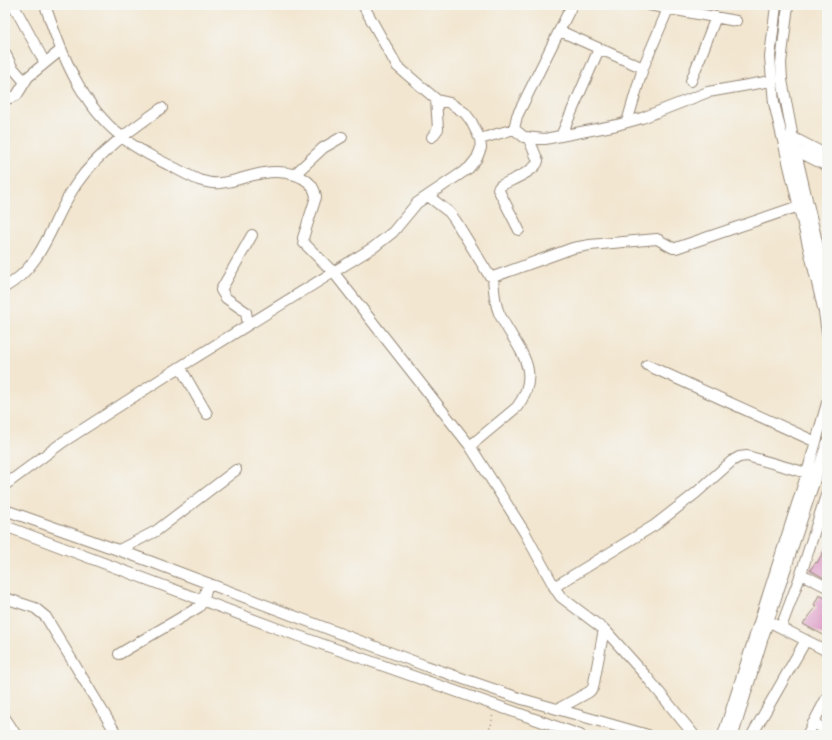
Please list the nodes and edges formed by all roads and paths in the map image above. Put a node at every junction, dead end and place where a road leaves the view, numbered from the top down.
1 (45, 5) edge
2 (363, 5) edge
3 (572, 5) edge
4 (649, 5) edge
5 (776, 5) edge
6 (788, 5) edge
7 (14, 6) dead end
8 (668, 9) junction
9 (716, 17) junction
10 (736, 21) dead end
11 (560, 31) junction
12 (600, 48) junction
13 (61, 50) junction
14 (5, 53) edge
15 (45, 63) junction
16 (643, 68) junction
17 (691, 81) dead end
18 (771, 81) junction
19 (25, 82) junction
20 (436, 99) junction
21 (5, 100) edge
22 (162, 108) dead end
23 (627, 122) junction
24 (514, 129) junction
25 (561, 136) junction
26 (782, 136) junction
27 (121, 137) junction
28 (342, 137) dead end
29 (432, 137) dead end
30 (528, 137) junction
31 (480, 138) junction
32 (794, 138) junction
33 (790, 148) junction
34 (827, 155) edge
35 (827, 166) edge
36 (295, 174) junction
37 (428, 196) junction
38 (799, 206) junction
39 (519, 230) dead end
40 (252, 235) dead end
41 (334, 273) junction
42 (493, 277) junction
43 (827, 284) edge
44 (5, 287) edge
45 (248, 325) junction
46 (827, 334) edge
47 (647, 365) dead end
48 (180, 367) junction
49 (827, 403) edge
50 (207, 414) dead end
51 (816, 442) junction
52 (827, 443) edge
53 (470, 446) junction
54 (236, 470) dead end
55 (807, 473) junction
56 (5, 485) edge
57 (827, 492) edge
58 (5, 510) edge
59 (818, 521) junction
60 (5, 526) edge
61 (827, 528) edge
62 (102, 544) junction
63 (119, 550) junction
64 (92, 559) junction
65 (801, 574) junction
66 (208, 584) junction
67 (554, 587) junction
68 (827, 588) edge
69 (5, 598) edge
70 (203, 601) junction
71 (764, 619) junction
72 (781, 627) junction
73 (604, 629) junction
74 (344, 636) junction
75 (806, 640) junction
76 (340, 651) junction
77 (827, 651) edge
78 (119, 654) dead end
79 (515, 696) junction
80 (827, 697) edge
81 (492, 705) junction
82 (558, 709) junction
83 (510, 711) junction
84 (5, 718) edge
85 (813, 723) junction
86 (827, 730) edge
87 (16, 735) edge
88 (117, 735) edge
89 (485, 735) edge
90 (580, 735) edge
91 (648, 735) edge
92 (694, 735) edge
93 (723, 735) edge
94 (733, 735) edge
95 (752, 735) edge
96 (807, 735) edge

1 - 13 street
2 - 20 street
3 - 11 street
4 - 8 street
5 - 18 street
6 - 32 street
7 - 15 street
8 - 9 street
8 - 16 street
9 - 10 street
9 - 17 street
11 - 12 street
11 - 24 street
12 - 16 street
12 - 25 street
13 - 15 street
13 - 27 street
14 - 19 street
15 - 19 street
16 - 23 street
18 - 23 street
18 - 26 street
19 - 21 street
20 - 29 street
20 - 31 street
22 - 27 street
23 - 25 street
24 - 30 street
24 - 31 street
25 - 30 street
26 - 32 street
26 - 33 street
27 - 36 street
27 - 44 street
28 - 36 street
30 - 39 street
31 - 37 street
32 - 33 street
32 - 34 street
33 - 35 street
33 - 38 street
33 - 43 street
36 - 41 street
37 - 41 street
37 - 42 street
38 - 42 street
38 - 46 street
40 - 45 street
41 - 45 street
41 - 53 street
42 - 53 street
45 - 48 street
47 - 51 street
48 - 50 street
48 - 56 street
49 - 51 street
51 - 55 street
52 - 71 street
53 - 67 street
54 - 63 street
55 - 67 street
55 - 71 street
57 - 59 street
58 - 62 street
59 - 61 street
59 - 65 street
60 - 64 street
62 - 63 street
62 - 64 street
63 - 66 street
64 - 70 street
65 - 68 street
65 - 72 street
66 - 70 street
66 - 74 street
67 - 73 street
69 - 88 street
70 - 76 street
70 - 78 street
71 - 72 street
71 - 93 street
71 - 94 street
72 - 75 street
73 - 82 street
73 - 92 street
74 - 76 street
74 - 79 street
75 - 77 street
75 - 95 street
76 - 81 street
79 - 82 street
79 - 83 street
80 - 85 street
81 - 83 street
81 - 89 path
82 - 91 street
83 - 90 street
84 - 87 street
85 - 86 street
85 - 96 street

